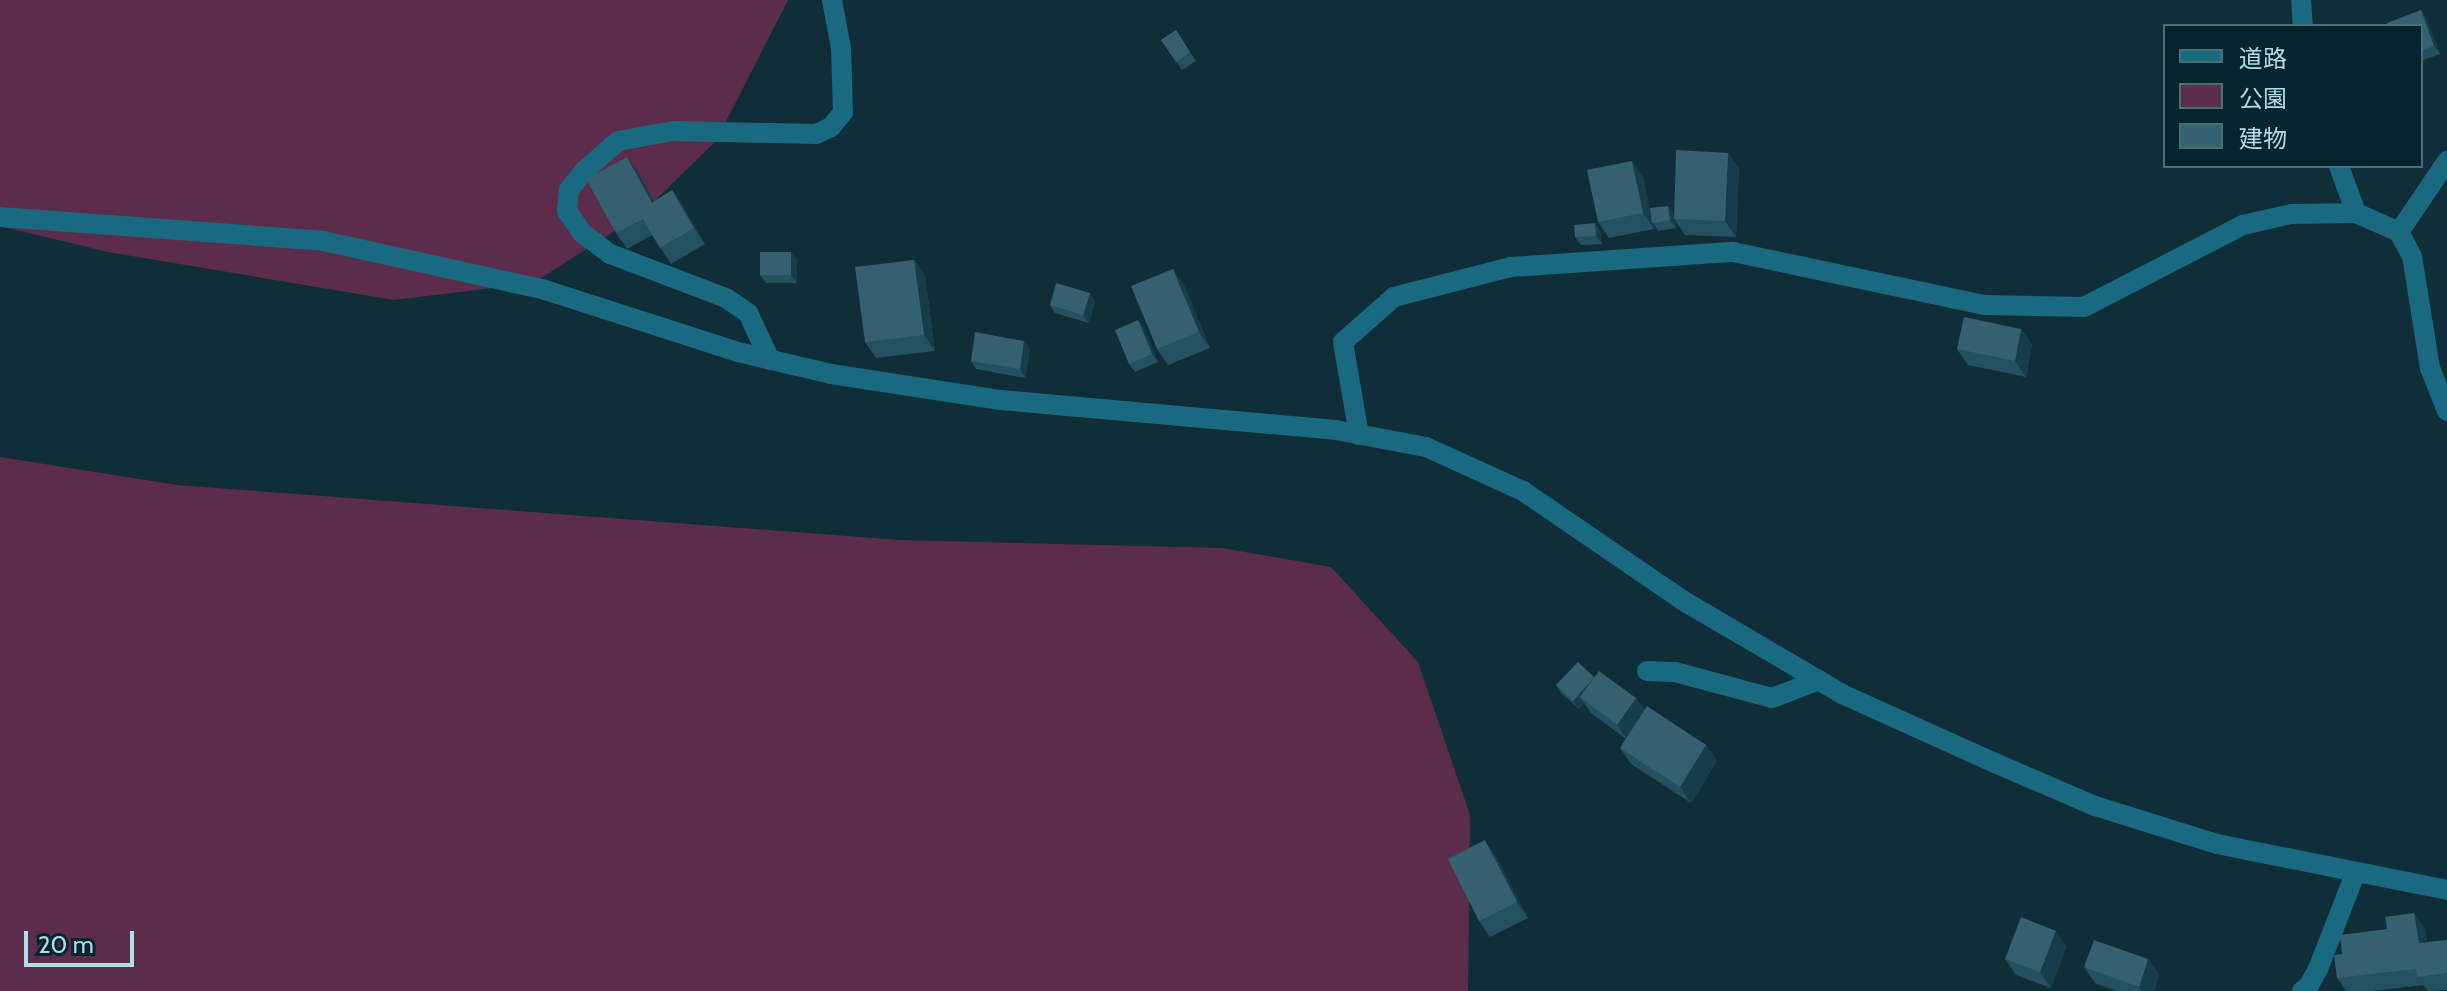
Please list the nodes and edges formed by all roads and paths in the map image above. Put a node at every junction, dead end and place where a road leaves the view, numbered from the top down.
1 (832, 0) edge
2 (2301, 0) edge
3 (2303, 24) edge
4 (2447, 161) edge
5 (2340, 168) edge
6 (2356, 213) junction
7 (0, 217) edge
8 (2399, 232) junction
9 (770, 360) junction
10 (2447, 411) edge
11 (1359, 435) junction
12 (1647, 671) dead end
13 (1819, 680) junction
14 (2355, 874) junction
15 (2447, 890) edge
16 (2302, 991) edge

1 - 9 street
2 - 3 street
4 - 8 street
5 - 6 street
6 - 8 street
6 - 11 street
7 - 9 street
8 - 10 street
9 - 11 street
11 - 13 street
12 - 13 street
13 - 14 street
14 - 15 street
14 - 16 street

